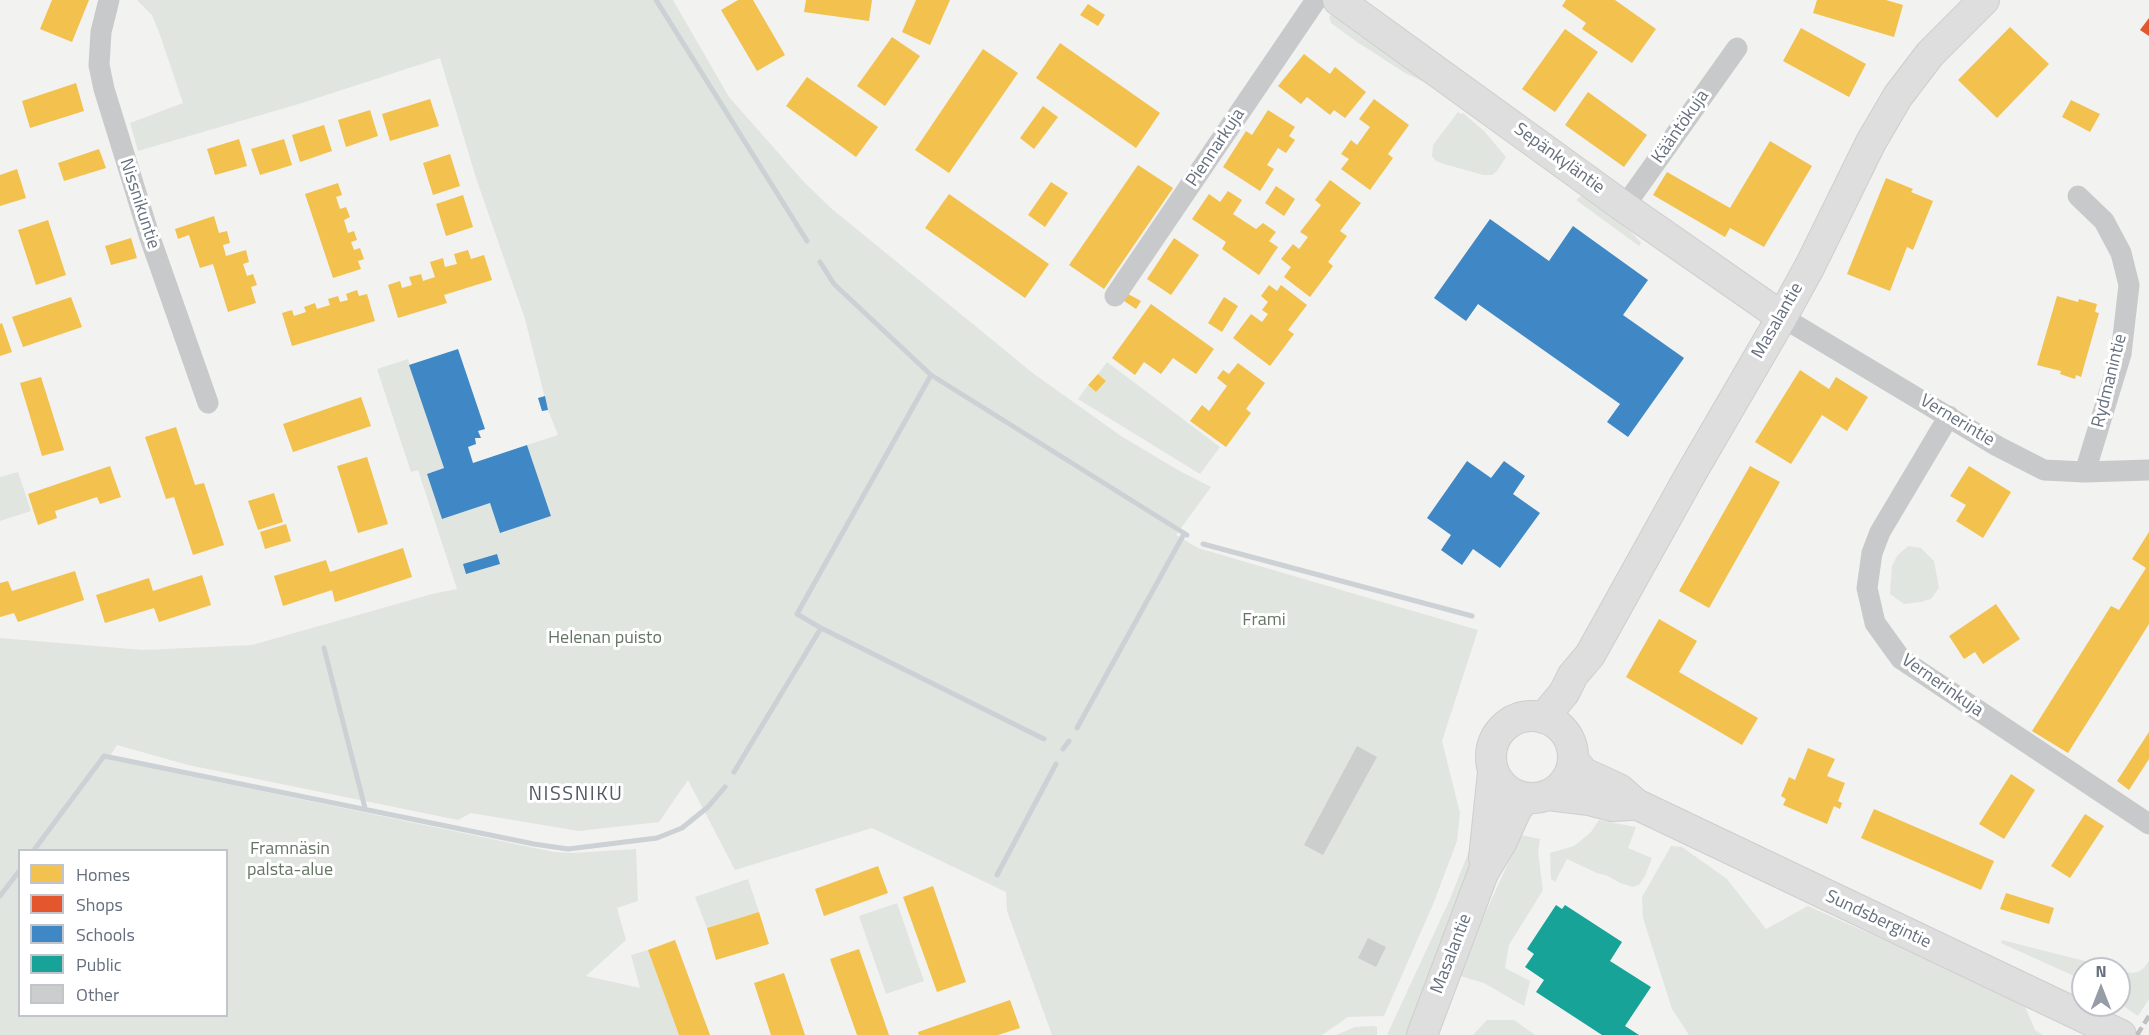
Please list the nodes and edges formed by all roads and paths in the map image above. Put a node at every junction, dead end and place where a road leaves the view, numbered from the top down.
1 (109, 0) edge
2 (1316, 0) edge
3 (1338, 0) edge
4 (1984, 0) edge
5 (1737, 48) dead end
6 (2078, 196) dead end
7 (1624, 207) junction
8 (1115, 296) dead end
9 (1782, 317) junction
10 (208, 403) dead end
11 (1949, 416) junction
12 (2149, 470) edge
13 (2085, 472) junction
14 (1590, 655) junction
15 (1543, 718) junction
16 (1570, 748) junction
17 (1493, 772) junction
18 (1537, 796) junction
19 (1636, 804) junction
20 (2149, 824) edge
21 (1483, 873) junction
22 (1422, 1035) edge
23 (2121, 1035) edge

1 - 10 street, Nissnikuntie
2 - 8 street, Piennarkuja
3 - 7 street, Sepänkyläntie
4 - 9 street, Masalantie
5 - 7 street, Kääntökuja
6 - 13 street, Rydmanintie
7 - 9 street, Sepänkyläntie
9 - 11 street, Vernerintie
9 - 14 street, Masalantie
11 - 13 street, Vernerintie
11 - 20 street, Vernerinkuja
12 - 13 street, Vernerintie
14 - 15 street, Masalantie
14 - 16 street, Masalantie
15 - 16 street
15 - 17 street
16 - 18 street
16 - 19 street, Sundsbergintie
17 - 18 street
17 - 21 street, Masalantie
18 - 19 street, Sundsbergintie
18 - 21 street, Masalantie
19 - 23 street, Sundsbergintie
21 - 22 street, Masalantie

